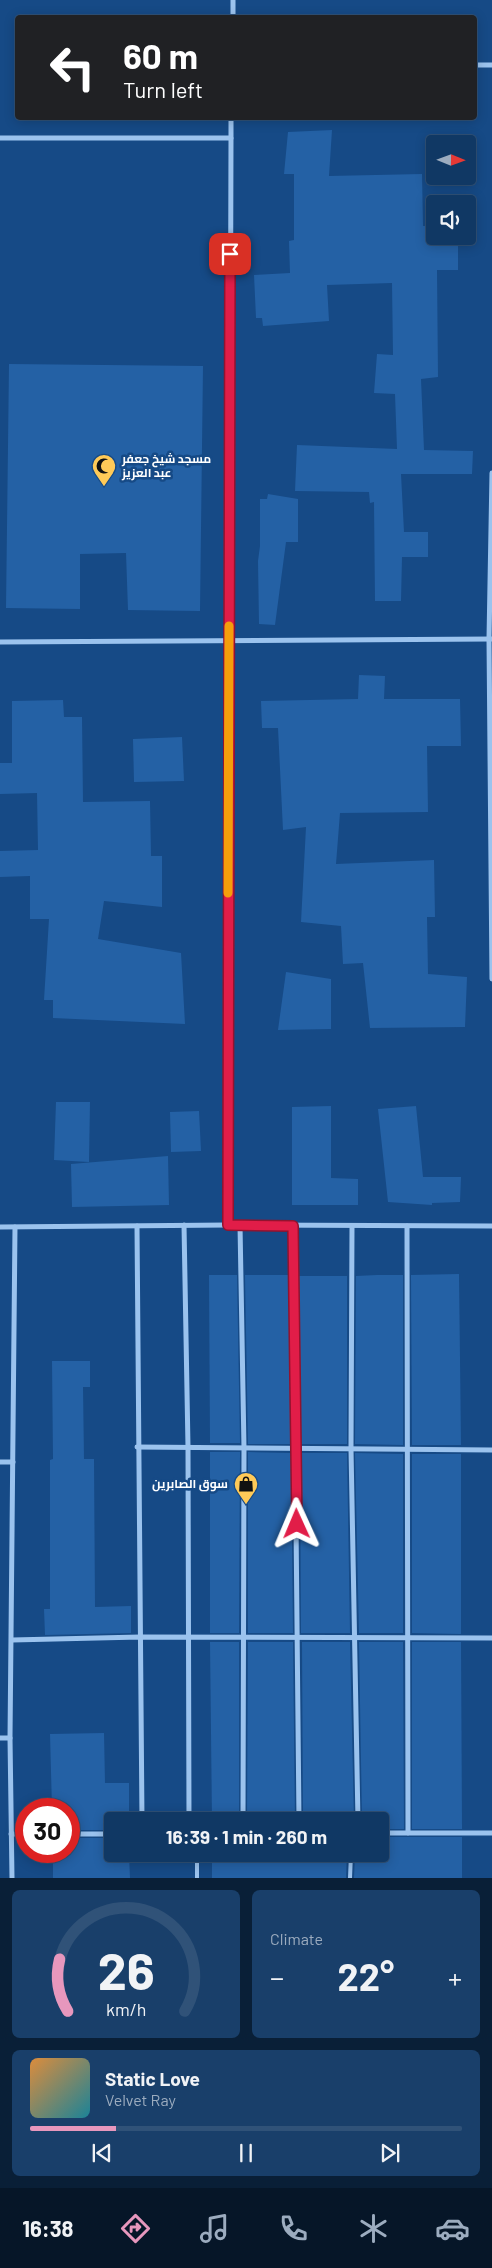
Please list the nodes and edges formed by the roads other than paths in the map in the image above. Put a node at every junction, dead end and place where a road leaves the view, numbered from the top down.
1 (233, 0) edge
2 (233, 15) edge
3 (477, 65) edge
4 (492, 65) edge
5 (231, 120) edge
6 (0, 138) edge
7 (231, 138) junction
8 (492, 473) edge
9 (490, 639) edge
10 (228, 641) junction
11 (0, 642) edge
12 (492, 979) edge
13 (184, 1225) junction
14 (228, 1225) junction
15 (240, 1225) junction
16 (137, 1226) junction
17 (293, 1226) junction
18 (407, 1226) junction
19 (492, 1226) edge
20 (0, 1227) edge
21 (15, 1227) junction
22 (352, 1227) junction
23 (137, 1446) junction
24 (188, 1447) junction
25 (244, 1448) junction
26 (296, 1448) junction
27 (351, 1449) junction
28 (406, 1449) junction
29 (492, 1450) edge
30 (0, 1462) edge
31 (13, 1462) junction
32 (140, 1637) junction
33 (188, 1637) junction
34 (299, 1637) junction
35 (354, 1637) junction
36 (243, 1638) junction
37 (408, 1638) junction
38 (492, 1638) edge
39 (12, 1640) junction
40 (0, 1738) edge
41 (10, 1738) junction
42 (142, 1812) edge
43 (189, 1812) edge
44 (243, 1812) edge
45 (299, 1812) edge
46 (358, 1812) edge
47 (492, 1832) edge
48 (389, 1833) edge
49 (408, 1833) junction
50 (11, 1834) junction
51 (15, 1834) edge
52 (80, 1834) edge
53 (104, 1834) edge
54 (196, 1862) edge
55 (351, 1862) edge
56 (12, 1878) edge
57 (197, 1878) edge
58 (350, 1878) edge

1 - 2 street
3 - 4 street
5 - 7 street
6 - 7 street
7 - 10 street
8 - 9 street
9 - 10 street
9 - 12 street
10 - 11 street
10 - 14 street
13 - 14 street
13 - 16 street
13 - 24 street
14 - 15 street
15 - 17 street
15 - 25 street
16 - 21 street
16 - 23 street
17 - 22 street
17 - 26 street
18 - 19 street
18 - 22 street
18 - 28 street
20 - 21 street
21 - 31 street
22 - 27 street
23 - 24 street
23 - 32 street
24 - 25 street
24 - 33 street
25 - 26 street
25 - 36 street
26 - 27 street
26 - 34 street
27 - 28 street
27 - 35 street
28 - 29 street
28 - 37 street
30 - 31 street
31 - 39 street
32 - 33 street
32 - 39 street
32 - 42 street
33 - 36 street
33 - 43 street
34 - 35 street
34 - 36 street
34 - 45 street
35 - 37 street
35 - 46 street
36 - 44 street
37 - 38 street
37 - 49 street
39 - 41 street
40 - 41 street
41 - 50 street
47 - 49 street
48 - 49 street
50 - 51 street
50 - 56 street
52 - 53 street
54 - 57 lane
55 - 58 lane

